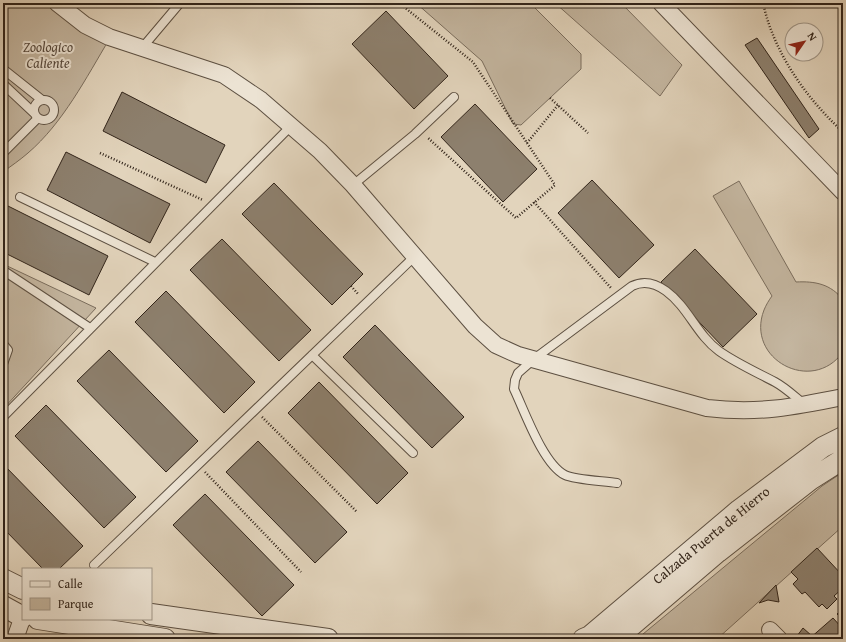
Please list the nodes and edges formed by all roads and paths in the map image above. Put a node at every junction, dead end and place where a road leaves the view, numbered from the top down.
1 (57, 3) edge
2 (180, 3) edge
3 (399, 3) edge
4 (661, 3) edge
5 (763, 3) edge
6 (839, 3) edge
7 (843, 8) edge
8 (142, 48) junction
9 (3, 69) edge
10 (3, 84) edge
11 (454, 97) dead end
12 (550, 98) dead end
13 (42, 100) junction
14 (558, 105) junction
15 (36, 116) junction
16 (292, 125) junction
17 (843, 132) edge
18 (588, 133) dead end
19 (414, 134) junction
20 (527, 143) junction
21 (3, 153) edge
22 (100, 153) dead end
23 (353, 185) junction
24 (843, 192) edge
25 (20, 197) dead end
26 (534, 202) junction
27 (212, 205) junction
28 (415, 256) junction
29 (155, 262) junction
30 (4, 271) edge
31 (619, 296) junction
32 (90, 328) junction
33 (3, 344) edge
34 (312, 355) junction
35 (534, 359) junction
36 (3, 364) edge
37 (843, 397) edge
38 (805, 405) junction
39 (255, 410) junction
40 (3, 417) edge
41 (843, 437) edge
42 (413, 453) dead end
43 (843, 459) edge
44 (198, 464) junction
45 (618, 483) dead end
46 (357, 512) dead end
47 (94, 565) dead end
48 (301, 572) dead end
49 (677, 574) junction
50 (3, 579) edge
51 (22, 588) edge
52 (3, 606) edge
53 (152, 614) edge
54 (22, 616) edge
55 (172, 617) junction
56 (22, 619) edge
57 (44, 620) edge
58 (318, 638) edge
59 (15, 639) edge
60 (165, 639) edge
61 (583, 639) edge
62 (616, 639) edge

1 - 8 street
2 - 8 lane
3 - 20 path
4 - 24 street
5 - 17 path
6 - 7 path
8 - 16 street
9 - 13 lane
10 - 15 lane
11 - 19 lane
12 - 14 path
13 - 15 lane
13 - 15 lane
14 - 18 path
14 - 20 path
15 - 21 lane
16 - 23 street
16 - 27 lane
19 - 23 lane
19 - 26 path
20 - 26 path
22 - 27 path
23 - 28 street
25 - 29 lane
26 - 31 path
27 - 29 lane
28 - 34 lane
28 - 35 street
29 - 32 lane
30 - 32 lane
31 - 35 lane
31 - 38 lane
32 - 40 lane
33 - 36 lane
34 - 39 lane
34 - 42 lane
35 - 38 street
35 - 45 lane
37 - 38 street
39 - 44 lane
39 - 46 path
41 - 49 street, Calzada Puerta de Hierro
43 - 49 street, Calzada Puerta de Hierro
44 - 47 lane
44 - 48 path
49 - 61 street, Calzada Puerta de Hierro
49 - 62 street, Calzada Puerta de Hierro
50 - 51 street
52 - 54 street
53 - 55 street
55 - 58 street
55 - 60 street
56 - 59 street
57 - 60 street

